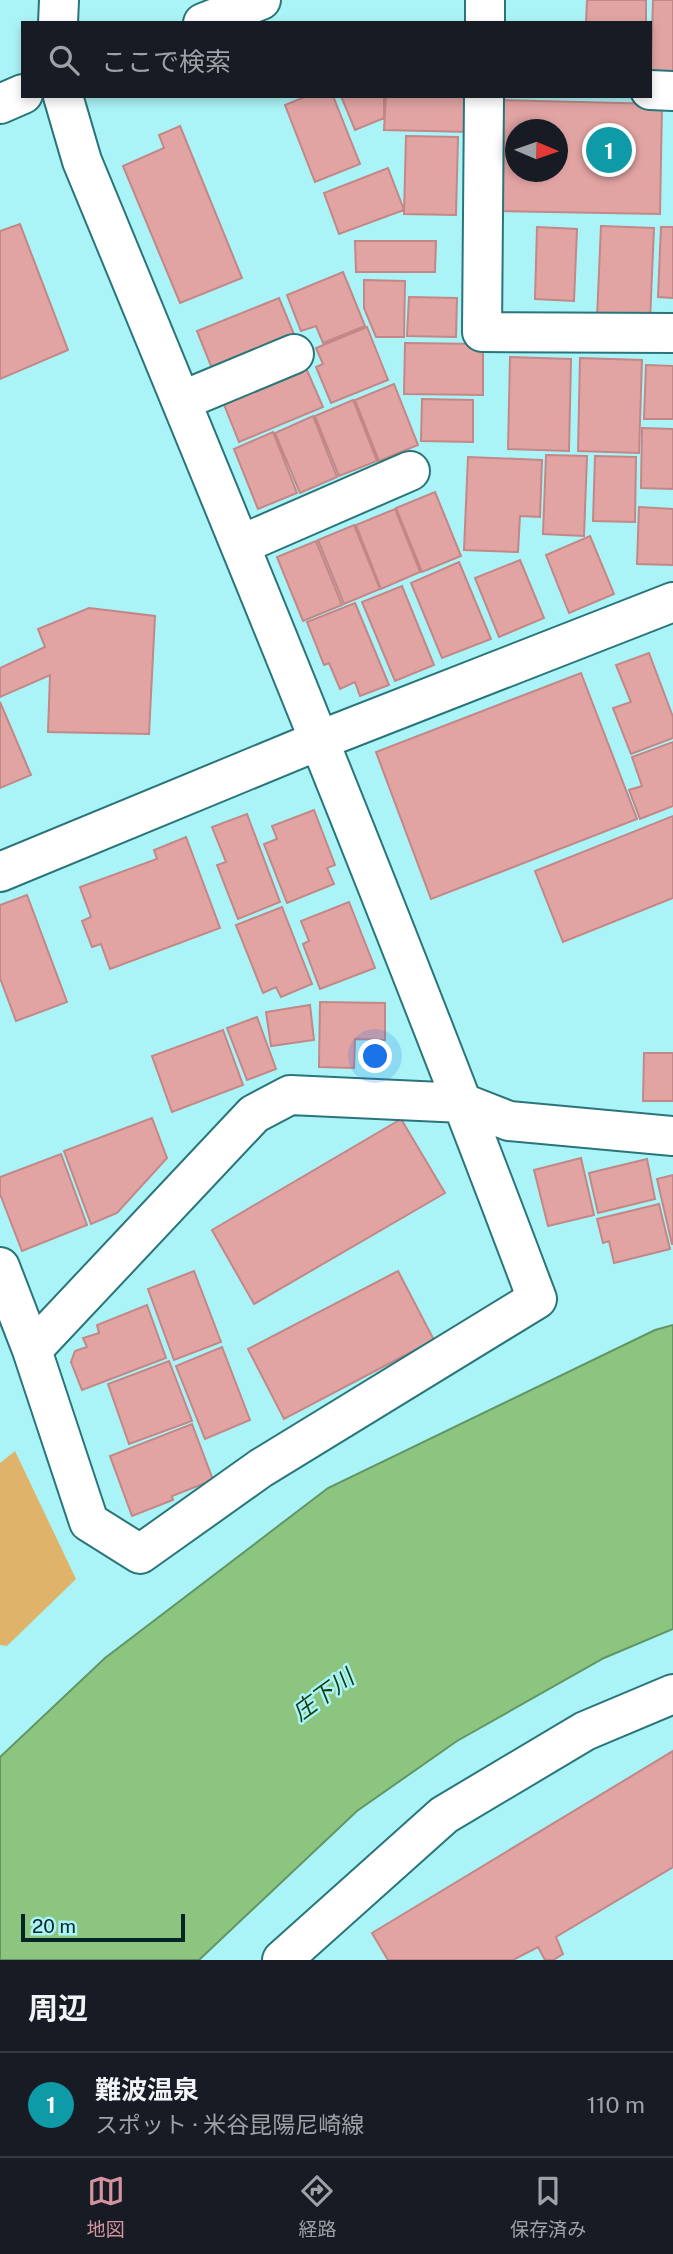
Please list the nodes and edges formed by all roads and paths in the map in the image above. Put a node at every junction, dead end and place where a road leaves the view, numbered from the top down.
1 (59, 0) edge
2 (261, 0) edge
3 (485, 0) edge
4 (58, 21) edge
5 (208, 21) edge
6 (485, 21) edge
7 (652, 90) edge
8 (673, 91) edge
9 (21, 95) edge
10 (63, 98) edge
11 (484, 98) edge
12 (0, 104) edge
13 (673, 333) edge
14 (294, 354) dead end
15 (181, 401) junction
16 (410, 471) dead end
17 (240, 545) junction
18 (673, 602) edge
19 (320, 740) junction
20 (0, 872) edge
21 (463, 1103) junction
22 (673, 1136) edge
23 (0, 1267) edge
24 (32, 1350) junction
25 (673, 1694) edge
26 (282, 1960) edge

1 - 4 street
2 - 5 street
3 - 6 street
7 - 8 street
9 - 12 street
10 - 15 street
11 - 13 street
14 - 15 street
15 - 17 street
16 - 17 street
17 - 19 street
18 - 19 street
19 - 20 street
19 - 21 street
21 - 22 street
21 - 24 street
21 - 24 street
23 - 24 street
25 - 26 street

